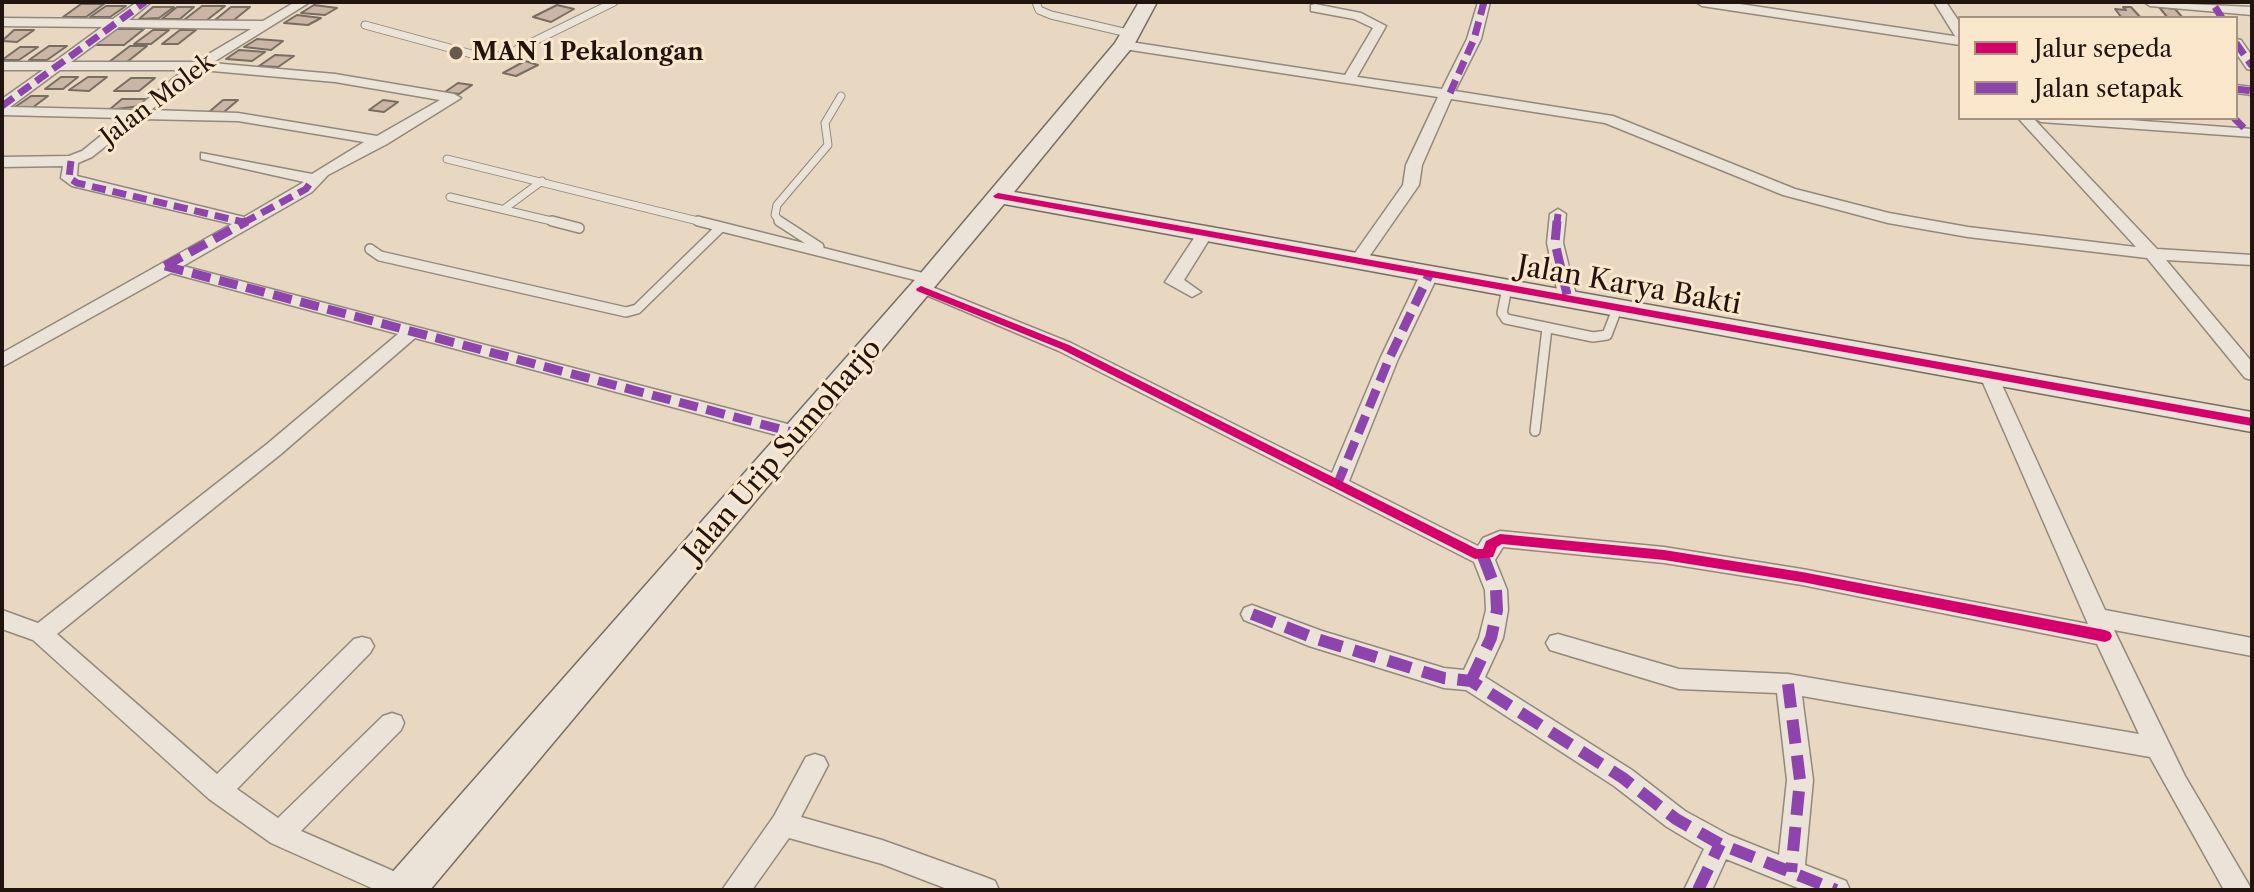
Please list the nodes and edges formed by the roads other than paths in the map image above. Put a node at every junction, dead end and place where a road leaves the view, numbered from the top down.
1 (145, 2) edge
2 (304, 2) edge
3 (614, 2) edge
4 (1036, 2) edge
5 (1148, 2) edge
6 (1484, 2) edge
7 (1702, 2) edge
8 (1940, 2) edge
9 (2150, 2) edge
10 (2168, 3) edge
11 (1315, 8) dead end
12 (2252, 11) edge
13 (2218, 12) edge
14 (2, 22) edge
15 (114, 24) junction
16 (268, 25) junction
17 (365, 25) dead end
18 (1958, 30) edge
19 (1128, 39) junction
20 (1958, 41) edge
21 (2238, 46) edge
22 (2, 66) edge
23 (198, 66) junction
24 (2252, 66) edge
25 (57, 68) junction
26 (1350, 77) junction
27 (1450, 93) junction
28 (841, 96) dead end
29 (2, 109) edge
30 (139, 112) junction
31 (2027, 120) edge
32 (2069, 120) edge
33 (2250, 133) edge
34 (382, 141) junction
35 (206, 156) dead end
36 (447, 159) dead end
37 (2, 162) edge
38 (70, 165) junction
39 (313, 179) junction
40 (542, 181) junction
41 (998, 196) junction
42 (450, 197) dead end
43 (504, 209) junction
44 (1558, 214) dead end
45 (243, 222) junction
46 (579, 228) dead end
47 (720, 228) junction
48 (1204, 235) junction
49 (370, 249) dead end
50 (823, 250) junction
51 (2152, 254) junction
52 (1358, 260) junction
53 (2252, 260) edge
54 (165, 266) junction
55 (1430, 273) junction
56 (925, 284) junction
57 (1507, 288) junction
58 (1192, 292) dead end
59 (1568, 299) junction
60 (1617, 309) junction
61 (1547, 328) junction
62 (411, 332) junction
63 (2, 361) edge
64 (2252, 374) edge
65 (1989, 376) junction
66 (2252, 422) edge
67 (1535, 431) dead end
68 (799, 434) junction
69 (1337, 485) junction
70 (1483, 556) junction
71 (1252, 614) dead end
72 (2101, 627) junction
73 (17, 631) edge
74 (1558, 643) dead end
75 (362, 646) dead end
76 (2252, 647) edge
77 (1471, 681) junction
78 (1788, 684) junction
79 (392, 723) dead end
80 (2160, 748) junction
81 (815, 765) dead end
82 (218, 791) junction
83 (783, 824) junction
84 (280, 834) junction
85 (1720, 844) junction
86 (1791, 872) junction
87 (404, 890) edge
88 (736, 890) edge
89 (985, 890) edge
90 (1698, 890) edge
91 (1836, 890) edge
92 (2239, 890) edge

1 - 15 street
2 - 16 street, Jalan Molek
3 - 17 lane
4 - 19 lane
5 - 19 main road, Jalan Urip Sumoharjo
6 - 27 street
7 - 20 street
8 - 18 street
9 - 10 street
10 - 13 street
11 - 26 street
12 - 13 street
14 - 15 street
15 - 16 street
15 - 25 street
16 - 23 street, Jalan Molek
19 - 26 street
19 - 41 main road, Jalan Urip Sumoharjo
21 - 24 street
22 - 25 street
23 - 25 street
23 - 30 street, Jalan Molek
23 - 34 street
25 - 29 street
26 - 27 street
27 - 51 street
27 - 52 street
28 - 50 lane
29 - 30 street
30 - 34 street
30 - 38 street, Jalan Molek
31 - 51 street
32 - 33 street
34 - 39 street
35 - 39 street
36 - 40 lane
37 - 38 street, Jalan Molek
38 - 45 street
39 - 45 street
40 - 43 lane
40 - 47 lane
41 - 48 main road, Jalan Karya Bakti
41 - 56 main road, Jalan Urip Sumoharjo
42 - 43 lane
43 - 46 lane
44 - 59 street
45 - 54 street
47 - 49 lane
47 - 50 lane
48 - 52 main road, Jalan Karya Bakti
48 - 58 street
50 - 56 lane
51 - 53 street
51 - 64 street
52 - 55 main road, Jalan Karya Bakti
54 - 62 street
54 - 63 street
55 - 57 main road, Jalan Karya Bakti
55 - 69 street
56 - 68 main road, Jalan Urip Sumoharjo
56 - 69 street
57 - 59 main road, Jalan Karya Bakti
57 - 61 lane
59 - 60 main road, Jalan Karya Bakti
60 - 61 lane
60 - 65 main road, Jalan Karya Bakti
61 - 67 lane
62 - 68 street
62 - 73 street
65 - 66 main road, Jalan Karya Bakti
65 - 72 street
68 - 87 main road, Jalan Urip Sumoharjo
69 - 70 street
70 - 72 street
70 - 77 street
71 - 77 street
72 - 76 street
72 - 80 street
73 - 82 street
74 - 78 street
75 - 82 street
77 - 85 street
78 - 80 street
78 - 86 street
79 - 84 street
80 - 92 street
81 - 83 street
82 - 84 street
83 - 88 street
83 - 89 street
84 - 87 street
85 - 86 street
85 - 90 street
86 - 91 street

